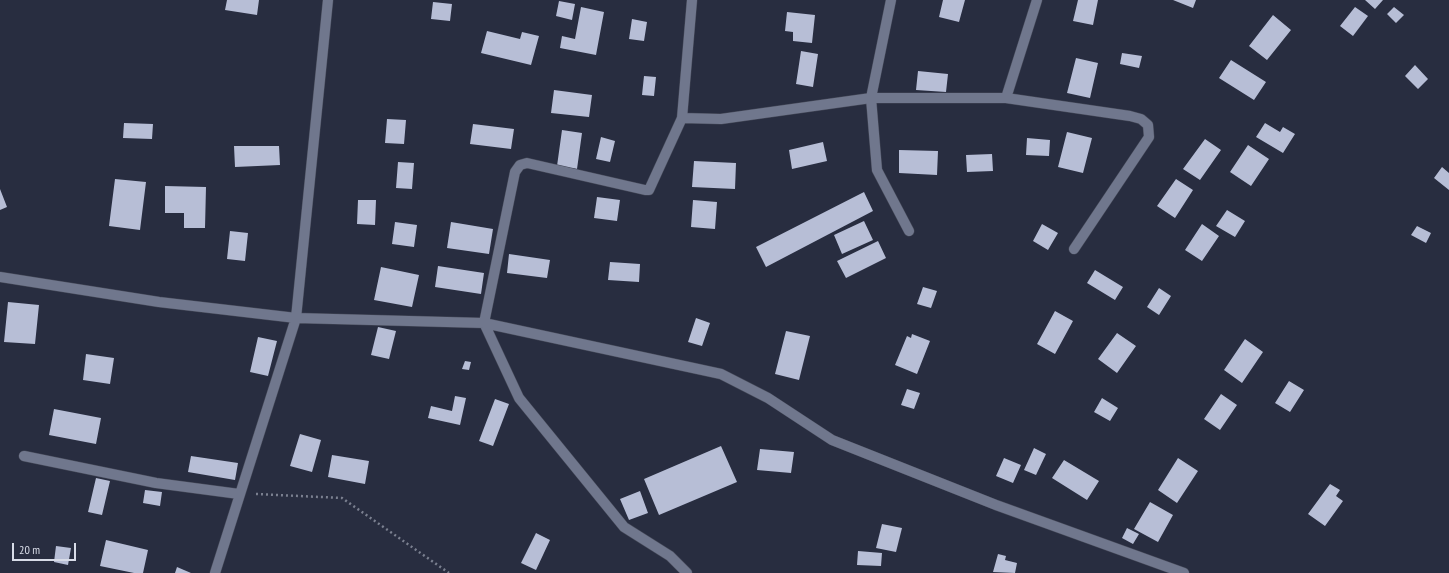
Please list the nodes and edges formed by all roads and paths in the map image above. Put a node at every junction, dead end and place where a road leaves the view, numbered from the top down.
1 (328, 0) edge
2 (692, 0) edge
3 (891, 0) edge
4 (1037, 0) edge
5 (871, 98) junction
6 (1006, 98) junction
7 (682, 118) junction
8 (909, 231) dead end
9 (1074, 249) dead end
10 (0, 277) edge
11 (296, 318) junction
12 (484, 323) junction
13 (24, 456) dead end
14 (239, 494) junction
15 (215, 573) edge
16 (449, 573) edge
17 (688, 573) edge
18 (1184, 573) edge

1 - 11 street
2 - 7 street
3 - 5 street
4 - 6 street
5 - 6 street
5 - 7 street
5 - 8 street
6 - 9 street
7 - 12 street
10 - 11 street
11 - 12 street
11 - 14 street
12 - 17 street
12 - 18 street
13 - 14 street
14 - 15 street
14 - 16 path

